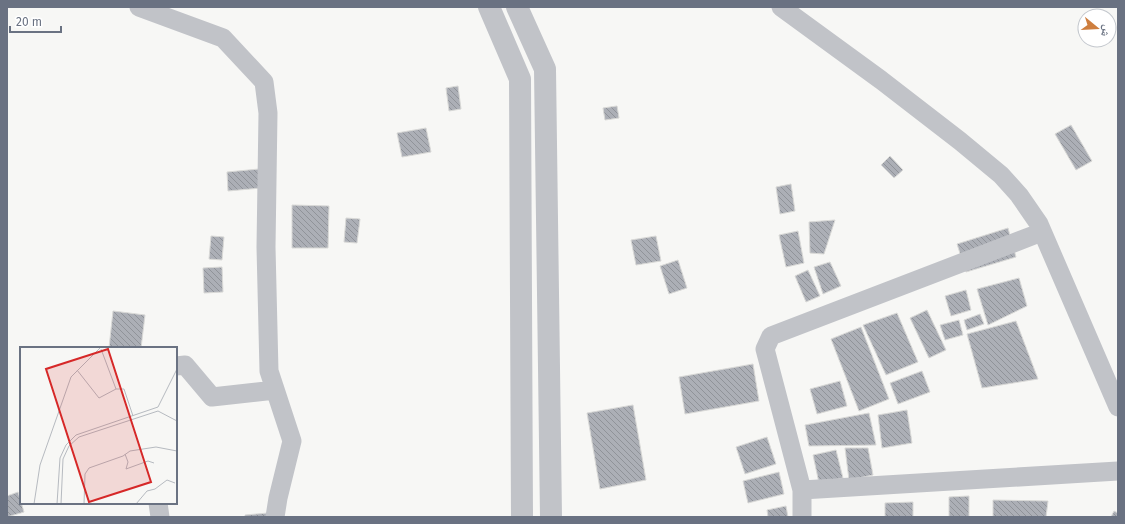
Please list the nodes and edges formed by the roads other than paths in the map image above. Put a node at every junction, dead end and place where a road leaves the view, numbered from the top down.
1 (139, 7) edge
2 (489, 7) edge
3 (516, 7) edge
4 (781, 7) edge
5 (1042, 232) junction
6 (177, 366) edge
7 (275, 390) junction
8 (1118, 407) edge
9 (1118, 471) edge
10 (802, 490) junction
11 (158, 504) edge
12 (160, 517) edge
13 (275, 517) edge
14 (522, 517) edge
15 (551, 517) edge
16 (802, 517) edge

1 - 7 street
2 - 14 street
3 - 15 street
4 - 5 street
5 - 8 street
5 - 10 street
6 - 7 street
7 - 13 street
9 - 10 street
10 - 16 street
11 - 12 street

